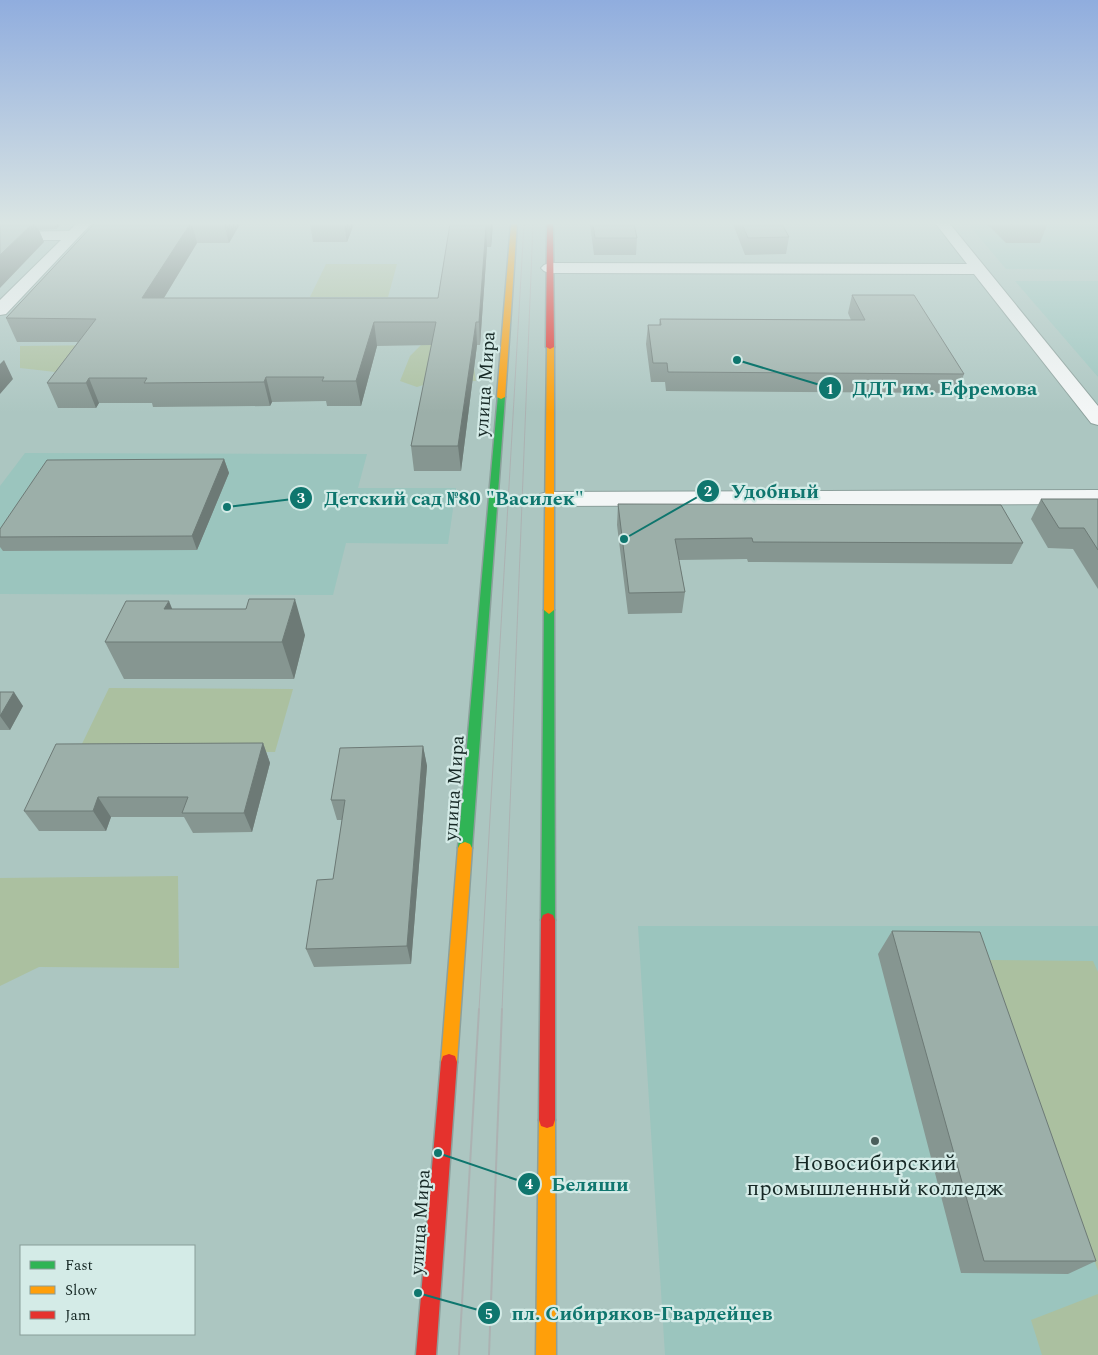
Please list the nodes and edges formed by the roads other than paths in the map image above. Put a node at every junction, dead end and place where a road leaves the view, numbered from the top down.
1 (22, 287) edge
2 (509, 287) edge
3 (549, 287) edge
4 (994, 287) edge
5 (0, 310) edge
6 (1098, 419) edge
7 (1098, 497) edge
8 (548, 499) junction
9 (426, 1355) edge
10 (546, 1355) edge

1 - 5 street
2 - 9 street, улица Мира
3 - 8 street
4 - 6 street
7 - 8 street
8 - 10 street

